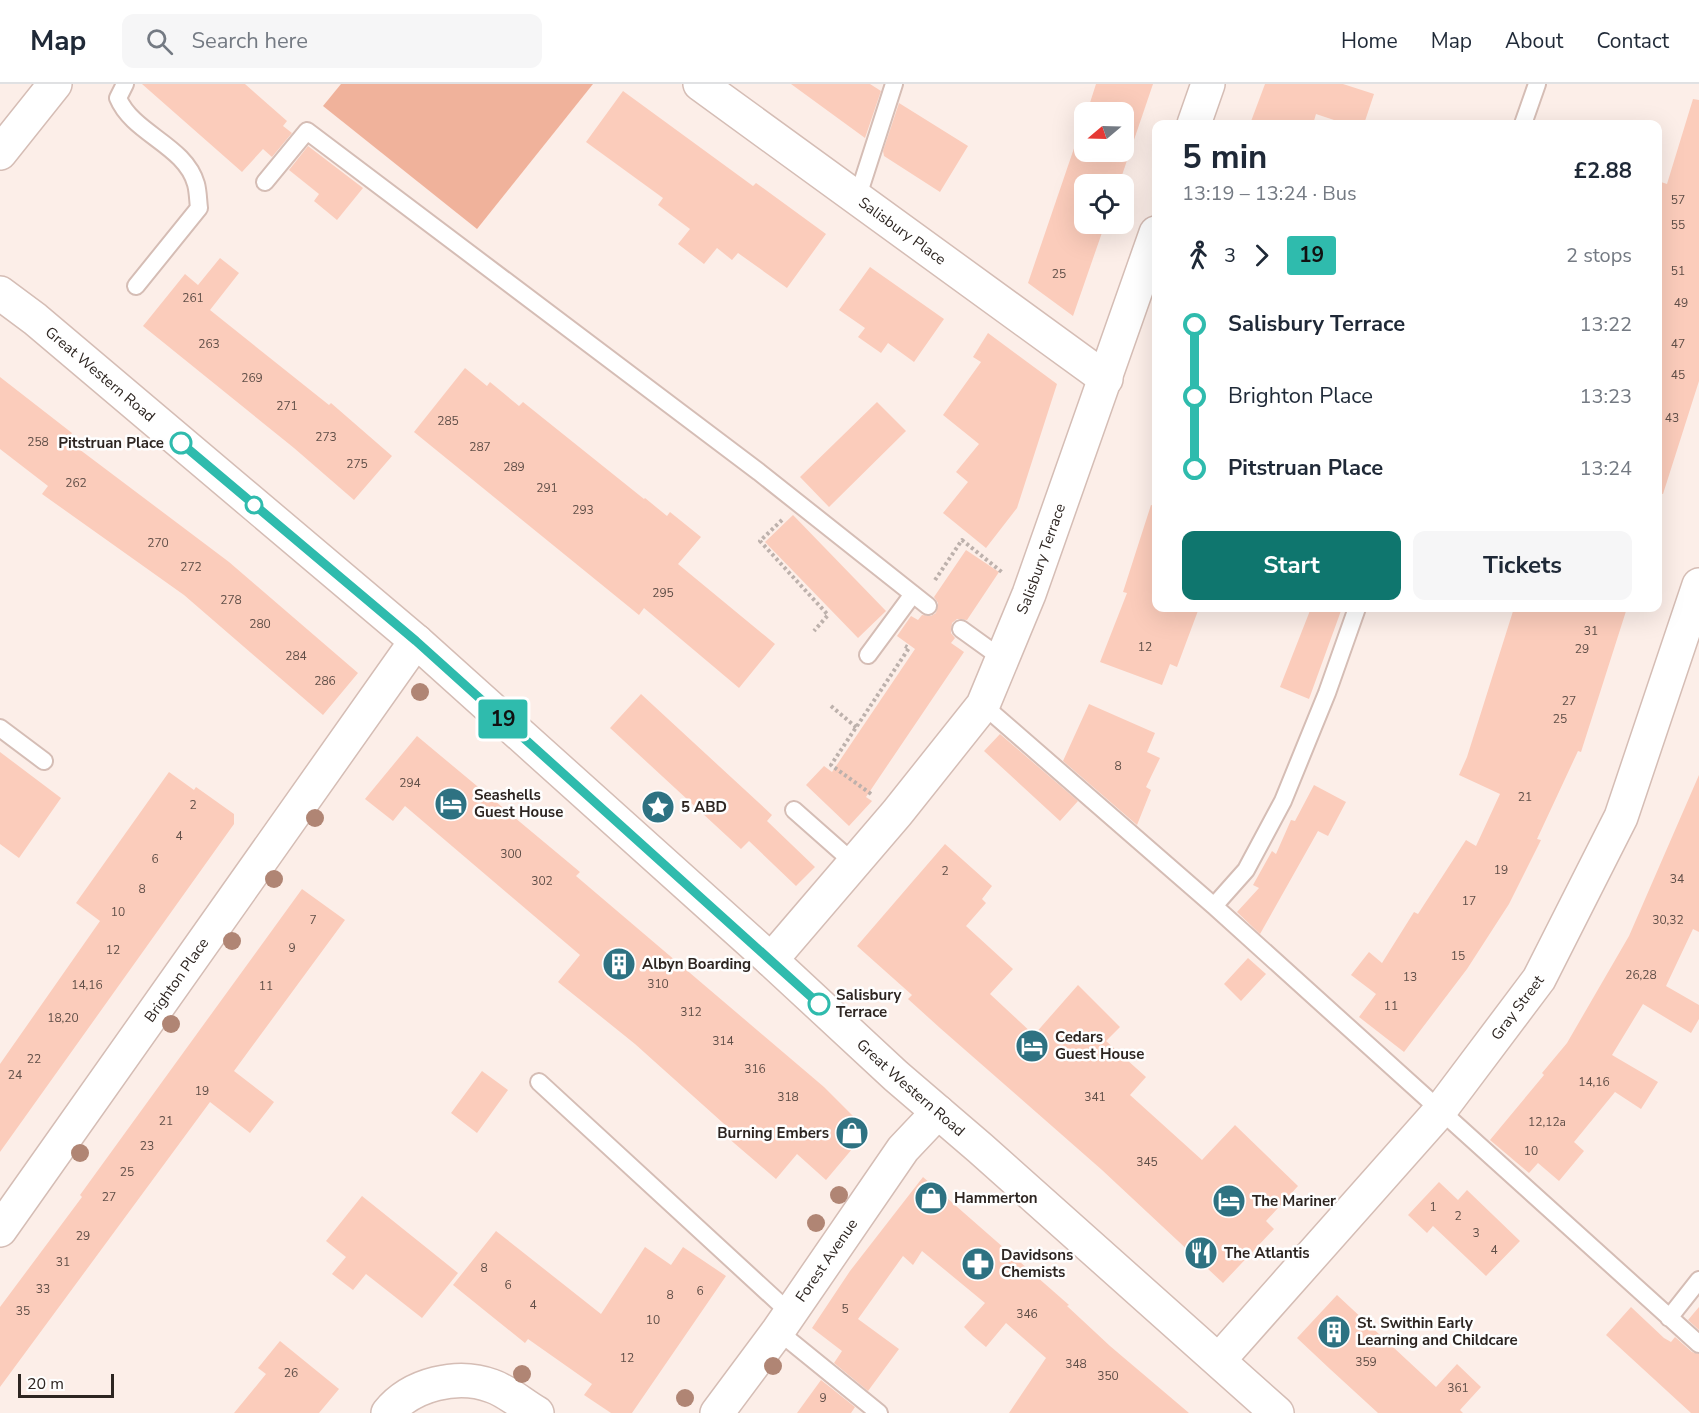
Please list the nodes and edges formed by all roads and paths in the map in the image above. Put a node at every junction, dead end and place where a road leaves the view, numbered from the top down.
1 (56, 84) edge
2 (125, 84) edge
3 (699, 84) edge
4 (894, 84) edge
5 (1208, 84) edge
6 (1537, 84) edge
7 (1195, 120) edge
8 (1524, 120) edge
9 (0, 153) edge
10 (265, 182) dead end
11 (857, 199) junction
12 (1152, 245) edge
13 (135, 286) dead end
14 (0, 293) edge
15 (1106, 379) junction
16 (800, 503) junction
17 (1699, 585) edge
18 (1029, 594) junction
19 (921, 600) junction
20 (1356, 612) edge
21 (961, 629) dead end
22 (814, 631) dead end
23 (416, 641) junction
24 (901, 643) dead end
25 (868, 655) dead end
26 (1004, 660) junction
27 (983, 705) junction
28 (831, 706) dead end
29 (0, 728) edge
30 (857, 728) junction
31 (44, 761) dead end
32 (794, 810) dead end
33 (897, 813) junction
34 (854, 862) junction
35 (1214, 906) junction
36 (771, 960) junction
37 (539, 1082) dead end
38 (938, 1112) junction
39 (1439, 1112) junction
40 (0, 1230) edge
41 (1699, 1280) edge
42 (1669, 1318) junction
43 (784, 1322) junction
44 (1699, 1344) edge
45 (1219, 1360) junction
46 (388, 1413) edge
47 (537, 1413) edge
48 (717, 1413) edge
49 (879, 1413) edge
50 (1277, 1413) edge

1 - 9 street
2 - 13 lane
3 - 11 street, Salisbury Place
4 - 11 lane
5 - 7 street
6 - 8 lane
10 - 16 lane
11 - 15 street, Salisbury Place
12 - 15 street, Salisbury Terrace
14 - 23 street, Great Western Road
15 - 18 street, Salisbury Terrace
16 - 19 lane
16 - 22 path
17 - 39 street, Gray Street
18 - 19 path
18 - 26 street, Salisbury Terrace
19 - 25 lane
20 - 35 lane
21 - 26 lane
23 - 36 street, Great Western Road
23 - 40 street, Brighton Place
24 - 30 path
26 - 27 street, Salisbury Terrace
27 - 33 street, Salisbury Terrace
27 - 35 lane
28 - 30 path
29 - 31 lane
30 - 33 path
32 - 34 lane
33 - 34 street, Salisbury Terrace
34 - 36 street, Salisbury Terrace
35 - 39 lane
36 - 38 street, Great Western Road
37 - 43 lane
38 - 43 street, Forest Avenue
38 - 45 street, Great Western Road
39 - 42 lane
39 - 45 street, Gray Street
41 - 42 lane
42 - 44 lane
43 - 48 street, Forest Avenue
43 - 49 lane
45 - 50 street, Great Western Road
46 - 47 street

